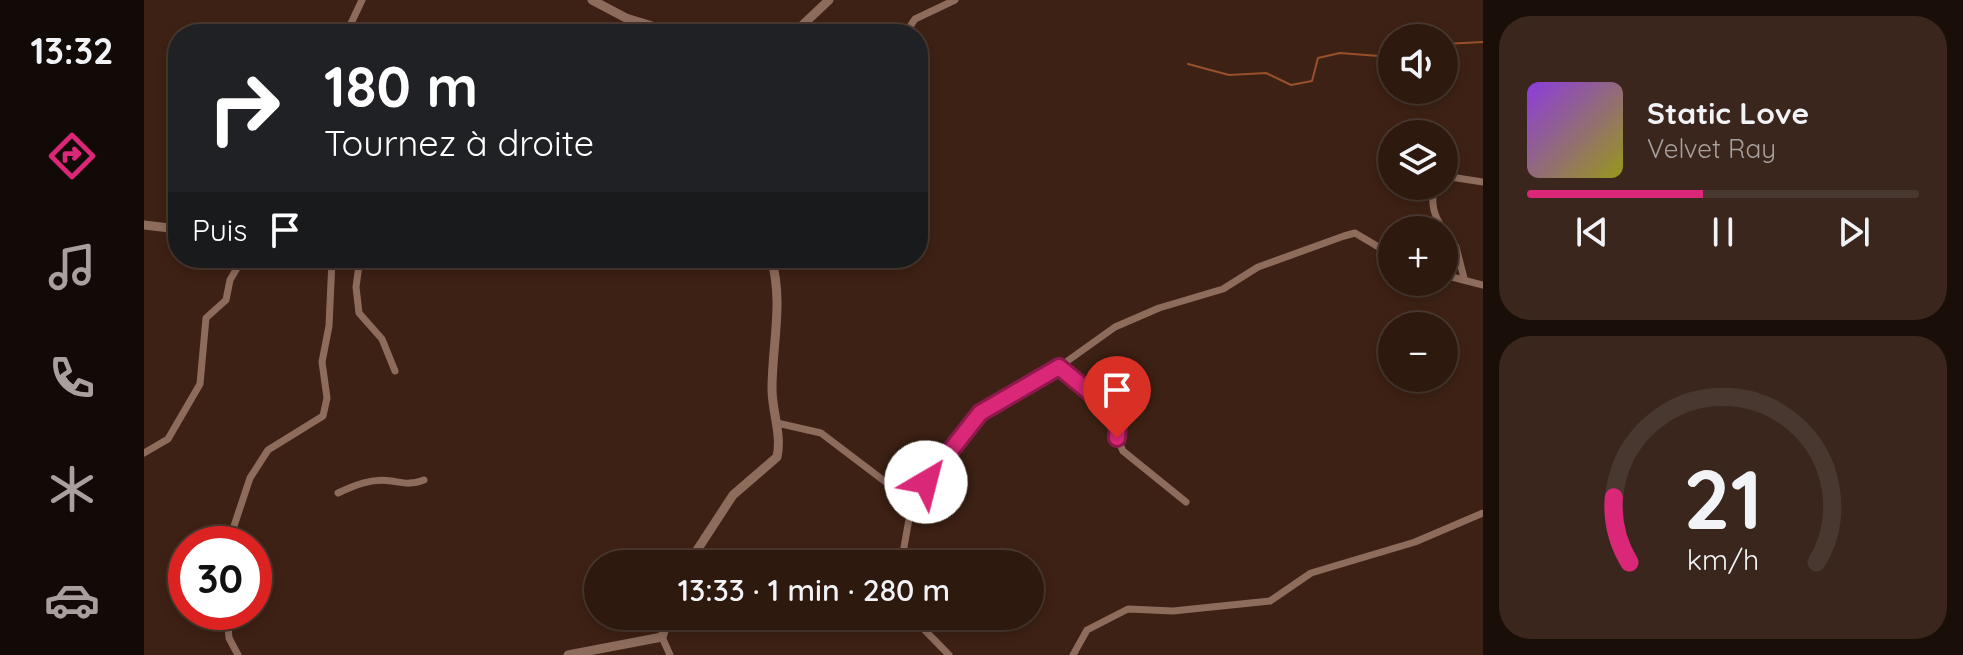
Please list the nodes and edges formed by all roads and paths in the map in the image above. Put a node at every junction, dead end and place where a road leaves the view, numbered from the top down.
1 (362, 0) edge
2 (592, 0) edge
3 (829, 0) edge
4 (955, 0) edge
5 (351, 24) edge
6 (646, 24) edge
7 (804, 24) edge
8 (912, 24) edge
9 (1458, 178) edge
10 (1483, 182) edge
11 (144, 225) edge
12 (168, 228) edge
13 (1378, 247) edge
14 (1458, 255) edge
15 (237, 268) edge
16 (332, 268) edge
17 (359, 268) edge
18 (773, 268) edge
19 (1458, 277) edge
20 (1464, 278) junction
21 (1483, 285) edge
22 (1059, 367) junction
23 (395, 371) dead end
24 (777, 423) junction
25 (144, 453) edge
26 (424, 480) dead end
27 (338, 493) dead end
28 (910, 502) junction
29 (1186, 502) dead end
30 (1483, 513) edge
31 (234, 526) edge
32 (695, 550) edge
33 (903, 550) edge
34 (228, 630) edge
35 (664, 630) edge
36 (925, 630) edge
37 (662, 637) junction
38 (238, 655) edge
39 (568, 655) edge
40 (670, 655) edge
41 (949, 655) edge
42 (1073, 655) edge

1 - 5 street
2 - 6 street
3 - 7 street
4 - 8 street
9 - 10 street
11 - 12 street
13 - 22 street
14 - 20 street
15 - 25 street
16 - 31 street
17 - 23 street
18 - 24 street
19 - 20 street
20 - 21 street
22 - 28 street
22 - 29 street
24 - 28 street
24 - 32 street
26 - 27 street
28 - 33 street
30 - 42 street
34 - 38 street
35 - 37 street
36 - 41 street
37 - 39 street
37 - 40 street

